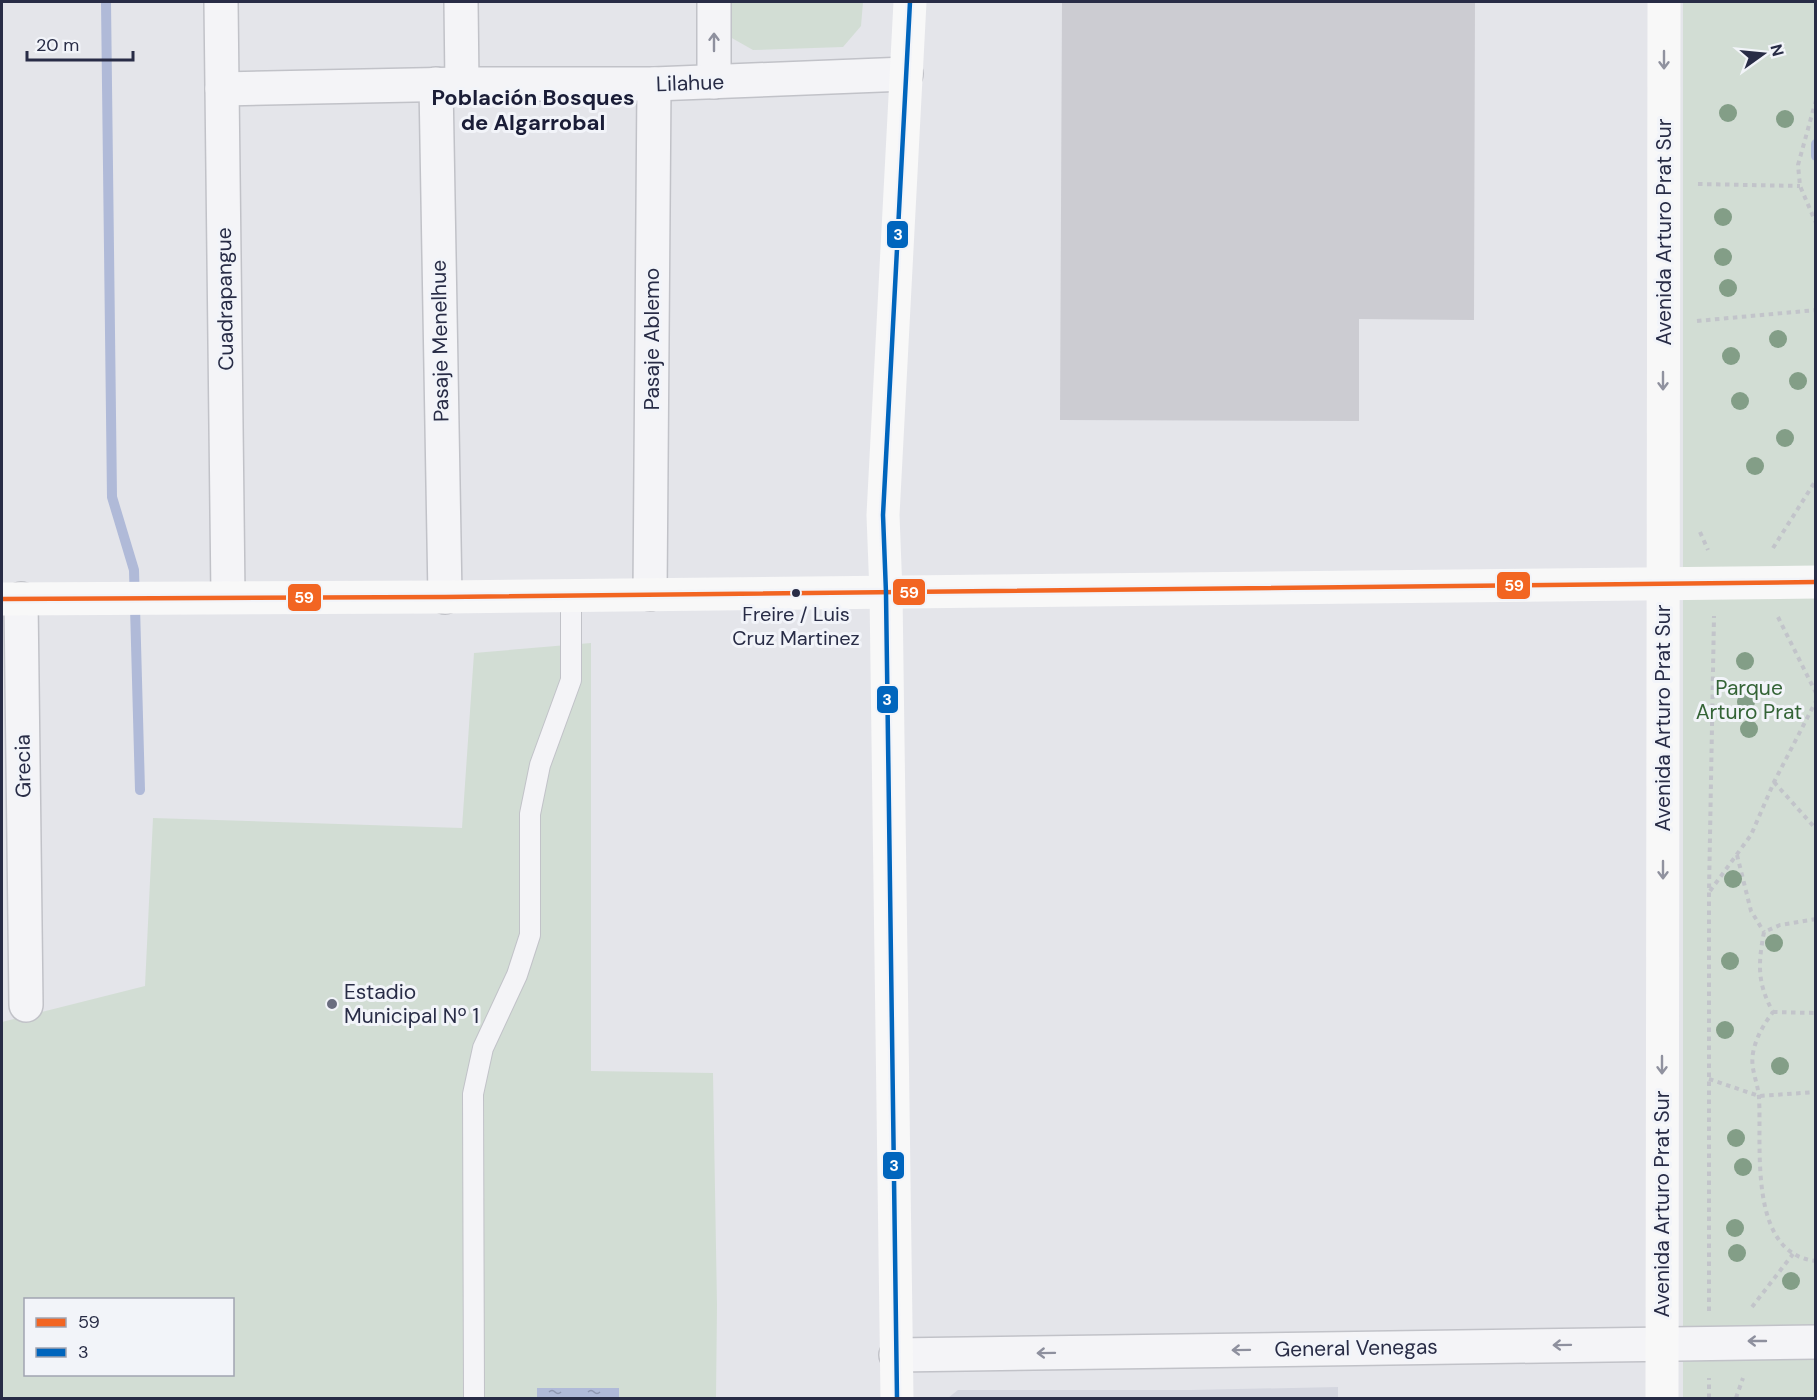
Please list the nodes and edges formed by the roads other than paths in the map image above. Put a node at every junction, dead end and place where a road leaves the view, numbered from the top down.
1 (222, 2) edge
2 (461, 2) edge
3 (714, 2) edge
4 (910, 2) edge
5 (1664, 2) edge
6 (906, 74) junction
7 (714, 82) junction
8 (449, 84) junction
9 (654, 84) junction
10 (222, 89) junction
11 (1815, 582) edge
12 (1663, 583) junction
13 (886, 593) junction
14 (650, 594) junction
15 (228, 596) junction
16 (571, 596) junction
17 (445, 597) junction
18 (11, 599) edge
19 (14, 934) edge
20 (26, 1005) dead end
21 (1815, 1342) edge
22 (1662, 1344) junction
23 (896, 1355) junction
24 (474, 1398) edge
25 (897, 1398) edge
26 (1662, 1398) edge

1 - 10 street, Cuadrapangue
2 - 8 street, Pasaje Menelhue
7 -> 3 street
4 - 6 street
5 -> 12 street, Avenida Arturo Prat Sur
6 - 7 street, Lilahue
6 - 13 street
7 - 9 street, Lilahue
8 - 9 street, Lilahue
8 - 10 street, Lilahue
8 - 17 street, Pasaje Menelhue
9 - 14 street, Pasaje Ablemo
10 - 15 street, Cuadrapangue
11 - 12 street
12 - 13 street
12 -> 22 street, Avenida Arturo Prat Sur
13 - 14 street
13 - 23 street
14 - 16 street
15 - 17 street
15 - 18 street
16 - 17 street
16 - 24 lane
18 - 19 street, Grecia
19 - 20 street, Grecia
21 -> 22 street, General Venegas
22 -> 23 street, General Venegas
22 - 26 street, Avenida Arturo Prat Sur
23 - 25 street

